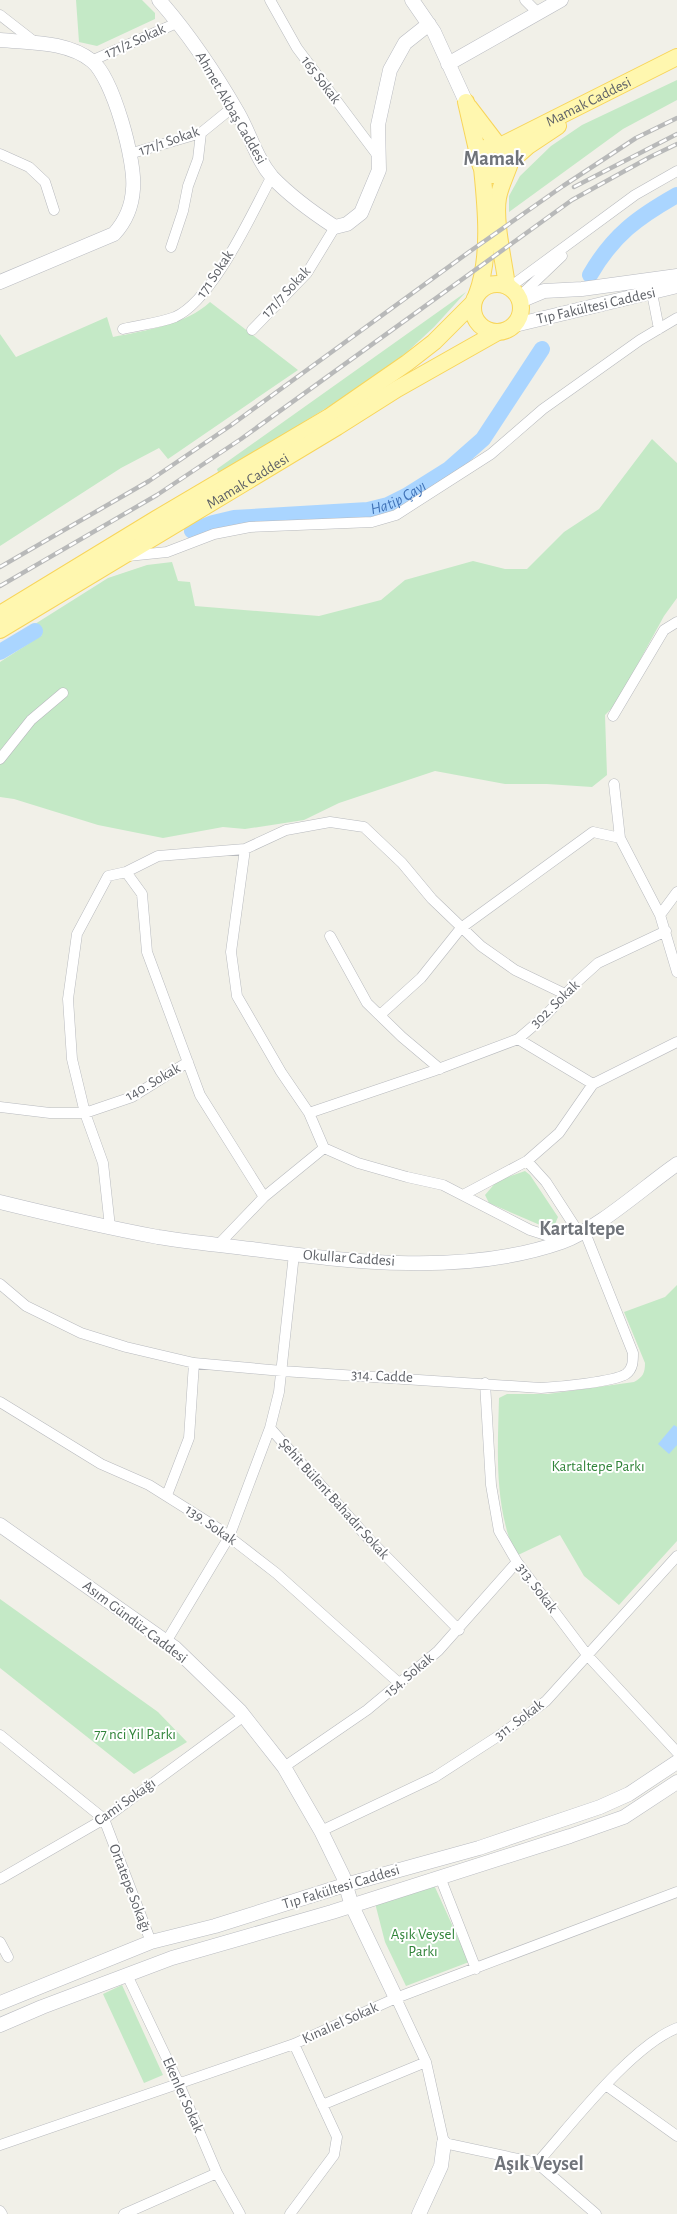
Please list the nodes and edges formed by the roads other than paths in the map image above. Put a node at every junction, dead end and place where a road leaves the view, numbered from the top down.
1 (159, 0) edge
2 (270, 0) edge
3 (412, 0) edge
4 (525, 0) edge
5 (561, 0) edge
6 (538, 13) junction
7 (0, 15) edge
8 (179, 22) junction
9 (429, 24) junction
10 (0, 40) edge
11 (36, 44) junction
12 (677, 57) edge
13 (91, 61) junction
14 (448, 64) junction
15 (677, 66) edge
16 (466, 102) junction
17 (233, 107) junction
18 (201, 133) junction
19 (499, 146) junction
20 (129, 154) junction
21 (0, 155) edge
22 (378, 156) junction
23 (509, 165) junction
24 (481, 166) junction
25 (677, 171) edge
26 (272, 176) junction
27 (54, 210) dead end
28 (334, 227) junction
29 (171, 247) dead end
30 (677, 276) edge
31 (0, 282) edge
32 (677, 286) edge
33 (514, 293) junction
34 (652, 293) junction
35 (475, 299) junction
36 (677, 318) edge
37 (515, 325) junction
38 (123, 329) dead end
39 (659, 329) junction
40 (252, 330) dead end
41 (496, 333) junction
42 (122, 556) junction
43 (0, 614) edge
44 (677, 622) edge
45 (0, 630) edge
46 (62, 693) dead end
47 (613, 716) dead end
48 (0, 759) edge
49 (614, 784) dead end
50 (620, 838) junction
51 (245, 849) junction
52 (126, 872) junction
53 (677, 892) edge
54 (660, 915) junction
55 (461, 928) junction
56 (666, 931) junction
57 (330, 936) dead end
58 (677, 972) edge
59 (566, 994) junction
60 (380, 1015) junction
61 (518, 1039) junction
62 (677, 1042) edge
63 (188, 1062) junction
64 (440, 1069) junction
65 (593, 1084) junction
66 (0, 1107) edge
67 (310, 1113) junction
68 (85, 1114) junction
69 (324, 1148) junction
70 (527, 1161) junction
71 (677, 1164) edge
72 (463, 1195) junction
73 (264, 1197) junction
74 (0, 1202) edge
75 (110, 1227) junction
76 (581, 1232) junction
77 (564, 1241) junction
78 (219, 1244) junction
79 (294, 1254) junction
80 (0, 1284) edge
81 (194, 1363) junction
82 (282, 1371) junction
83 (486, 1383) junction
84 (0, 1402) edge
85 (270, 1428) junction
86 (167, 1495) junction
87 (0, 1525) edge
88 (229, 1537) junction
89 (677, 1556) edge
90 (517, 1562) junction
91 (459, 1630) junction
92 (166, 1642) junction
93 (588, 1656) junction
94 (398, 1683) junction
95 (244, 1716) junction
96 (0, 1735) edge
97 (677, 1752) edge
98 (677, 1762) edge
99 (284, 1767) junction
100 (677, 1782) edge
101 (104, 1818) junction
102 (321, 1831) junction
103 (440, 1877) junction
104 (0, 1879) edge
105 (345, 1884) junction
106 (677, 1892) edge
107 (352, 1906) junction
108 (0, 1942) edge
109 (150, 1942) junction
110 (8, 1957) dead end
111 (476, 1969) junction
112 (127, 1975) junction
113 (396, 1998) junction
114 (0, 2003) edge
115 (0, 2025) edge
116 (677, 2028) edge
117 (294, 2044) junction
118 (426, 2062) junction
119 (178, 2084) junction
120 (606, 2086) junction
121 (322, 2105) junction
122 (677, 2136) edge
123 (444, 2144) junction
124 (0, 2145) edge
125 (537, 2163) junction
126 (217, 2174) junction
127 (124, 2214) edge
128 (240, 2214) edge
129 (290, 2214) edge
130 (419, 2214) edge
131 (596, 2214) edge

1 - 8 street, Ahmet Akbaş Caddesi
2 - 22 street, 165 Sokak
3 - 9 street
4 - 6 street
5 - 6 street
6 - 14 street
7 - 11 street
8 - 13 street, 171/2 Sokak
8 - 17 street, Ahmet Akbaş Caddesi
9 - 14 street
9 - 22 street
10 - 11 street
11 - 13 street
12 - 19 main road, Mamak Caddesi
13 - 20 street
14 - 16 street
15 - 23 main road, Mamak Caddesi
16 - 19 main road
16 - 24 main road, Mamak Caddesi
17 - 18 street, 171/1 Sokak
17 - 26 street, Ahmet Akbaş Caddesi
18 - 20 street, 171/1 Sokak
18 - 29 street
19 - 23 main road
19 - 24 main road
20 - 31 street
21 - 27 street
22 - 28 street
23 - 24 main road
23 - 33 main road
24 - 35 main road, Mamak Caddesi
25 - 33 street
26 - 28 street, Ahmet Akbaş Caddesi
26 - 38 street, 171 Sokak
28 - 40 street, 171/7 Sokak
30 - 33 street, Tıp Fakültesi Caddesi
32 - 34 street, Tıp Fakültesi Caddesi
33 - 35 main road
33 - 37 main road
34 - 37 street, Tıp Fakültesi Caddesi
34 - 39 street
35 - 41 main road
35 - 43 main road, Mamak Caddesi
36 - 39 street
37 - 41 main road
39 - 42 street
41 - 42 main road, Mamak Caddesi
42 - 45 main road, Mamak Caddesi
44 - 47 street
46 - 48 street
49 - 50 street
50 - 54 street
50 - 55 street
51 - 52 street
51 - 55 street
51 - 67 street
52 - 63 street
52 - 68 street
53 - 54 street
54 - 56 street
55 - 59 street
55 - 60 street
56 - 58 street
56 - 59 street, 302. Sokak
57 - 60 street
59 - 61 street, 302. Sokak
60 - 64 street
61 - 64 street, 302. Sokak
61 - 65 street
62 - 65 street
63 - 68 street, 140. Sokak
63 - 73 street
64 - 67 street, 302. Sokak
65 - 70 street
66 - 68 street, 140. Sokak
67 - 69 street
68 - 75 street
69 - 72 street
69 - 73 street
70 - 72 street
70 - 76 street
71 - 76 street, Okullar Caddesi
72 - 77 street
73 - 78 street
74 - 75 street, Okullar Caddesi
75 - 78 street, Okullar Caddesi
76 - 77 street, Okullar Caddesi
76 - 83 street, 314. Cadde
77 - 79 street, Okullar Caddesi
78 - 79 street, Okullar Caddesi
79 - 82 street, Şehit Bülent Bahadır Sokak
80 - 81 street, 314. Cadde
81 - 82 street, 314. Cadde
81 - 86 street
82 - 83 street, 314. Cadde
82 - 85 street, Şehit Bülent Bahadır Sokak
83 - 90 street, 313. Sokak
84 - 86 street, 139. Sokak
85 - 88 street
85 - 91 street, Şehit Bülent Bahadır Sokak
86 - 88 street, 139. Sokak
87 - 92 street, Asım Gündüz Caddesi
88 - 92 street
88 - 94 street, 139. Sokak
89 - 93 street, 311. Sokak
90 - 91 street, 154. Sokak
90 - 93 street, 313. Sokak
91 - 94 street, 154. Sokak
92 - 95 street, Asım Gündüz Caddesi
93 - 97 street, 313. Sokak
93 - 102 street, 311. Sokak
94 - 99 street, 154. Sokak
95 - 99 street, Asım Gündüz Caddesi
95 - 101 street, Cami Sokağı
96 - 101 street
98 - 105 street, Tıp Fakültesi Caddesi
99 - 102 street, Asım Gündüz Caddesi
100 - 103 street
101 - 104 street, Cami Sokağı
101 - 109 street, Ortatepe Sokağı
102 - 105 street, Asım Gündüz Caddesi
103 - 107 street
103 - 111 street
105 - 107 street, Asım Gündüz Caddesi
105 - 109 street, Tıp Fakültesi Caddesi
106 - 111 street, Kınalıel Sokak
107 - 112 street
107 - 113 street, Asım Gündüz Caddesi
108 - 110 street
109 - 114 street, Tıp Fakültesi Caddesi
111 - 113 street, Kınalıel Sokak
112 - 115 street
112 - 119 street, Ekenler Sokak
113 - 117 street, Kınalıel Sokak
113 - 118 street
116 - 120 street
117 - 119 street, Kınalıel Sokak
117 - 121 street
118 - 121 street
118 - 123 street
119 - 124 street, Kınalıel Sokak
119 - 126 street, Ekenler Sokak
120 - 122 street
120 - 125 street
121 - 129 street
123 - 125 street
123 - 130 street
125 - 131 street
126 - 127 street
126 - 128 street, Ekenler Sokak

